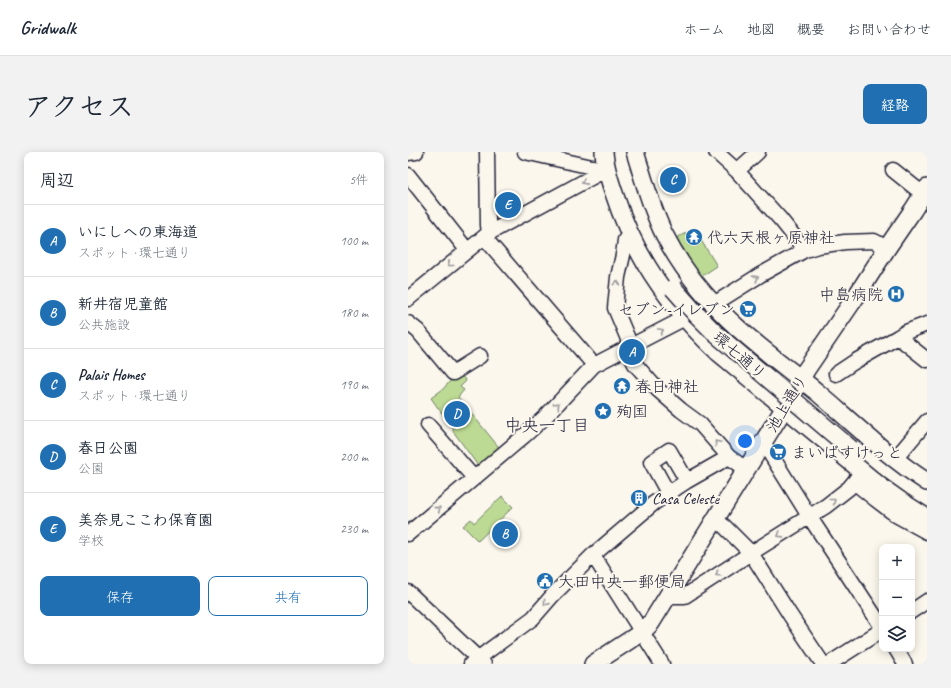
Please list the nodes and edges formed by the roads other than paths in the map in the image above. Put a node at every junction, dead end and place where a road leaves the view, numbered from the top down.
1 (416, 152) edge
2 (487, 152) edge
3 (525, 152) edge
4 (716, 152) edge
5 (758, 152) edge
6 (408, 153) edge
7 (622, 155) edge
8 (893, 170) dead end
9 (738, 172) junction
10 (408, 175) edge
11 (925, 191) edge
12 (629, 234) junction
13 (486, 235) junction
14 (887, 248) junction
15 (468, 250) junction
16 (805, 250) junction
17 (408, 299) edge
18 (714, 304) junction
19 (685, 318) junction
20 (408, 323) edge
21 (733, 323) junction
22 (927, 324) edge
23 (898, 337) junction
24 (712, 346) junction
25 (628, 347) junction
26 (768, 353) junction
27 (480, 356) dead end
28 (927, 360) edge
29 (594, 365) junction
30 (836, 374) dead end
31 (749, 377) junction
32 (801, 379) junction
33 (785, 407) junction
34 (927, 421) edge
35 (428, 425) dead end
36 (763, 442) junction
37 (855, 445) junction
38 (729, 457) junction
39 (895, 459) junction
40 (746, 469) junction
41 (858, 477) junction
42 (474, 478) junction
43 (687, 481) junction
44 (927, 482) edge
45 (668, 493) junction
46 (927, 494) edge
47 (927, 506) edge
48 (809, 516) junction
49 (927, 518) edge
50 (715, 520) junction
51 (927, 532) edge
52 (408, 534) edge
53 (751, 553) junction
54 (593, 556) junction
55 (408, 592) edge
56 (668, 596) junction
57 (927, 601) edge
58 (915, 609) edge
59 (879, 624) edge
60 (879, 631) edge
61 (642, 632) junction
62 (898, 652) edge
63 (478, 662) edge
64 (593, 664) edge
65 (662, 664) edge
66 (823, 664) edge
67 (829, 664) edge
68 (905, 664) edge

1 - 6 street
2 - 13 street
3 - 7 street
4 - 9 street
5 - 9 street
7 - 12 main road
7 -> 13 street
7 - 18 main road
7 - 37 main road, 環七通り
8 - 11 street
9 - 16 street
10 - 15 street
11 - 14 main road, 池上通り
12 - 19 main road
25 -> 12 street
13 - 15 street
13 - 29 street
14 - 16 street
14 - 32 main road, 池上通り
15 -> 17 street
18 -> 16 street
18 - 21 main road
19 - 24 main road
25 -> 19 street
20 - 27 street
21 - 24 street
21 - 26 main road
22 - 23 street
23 - 28 street
23 - 30 street
24 - 31 main road
25 - 29 street
38 -> 25 street
26 - 31 street
26 - 32 main road
42 -> 29 street
31 - 33 main road
32 - 33 main road, 池上通り
32 - 39 main road
33 - 36 main road, 池上通り
33 - 41 main road
34 - 39 street
35 - 42 street
36 - 40 main road, 池上通り
36 - 48 street
37 - 46 main road, 環七通り
37 - 47 main road, 環七通り
38 - 40 street
38 - 43 street
39 - 44 main road
40 - 50 main road, 池上通り
48 -> 41 street
41 - 49 main road
41 - 51 street
52 -> 42 street
43 - 45 street
43 - 45 street
45 - 54 street
48 -> 53 street
48 - 59 street
50 - 53 street
50 - 56 main road, 池上通り
53 -> 56 street
53 - 66 street
54 - 61 street
54 -> 63 street
55 - 63 street
56 - 61 main road, 池上通り
57 - 58 street
60 - 67 street
61 - 64 main road, 池上通り
61 - 65 street
62 - 68 street

